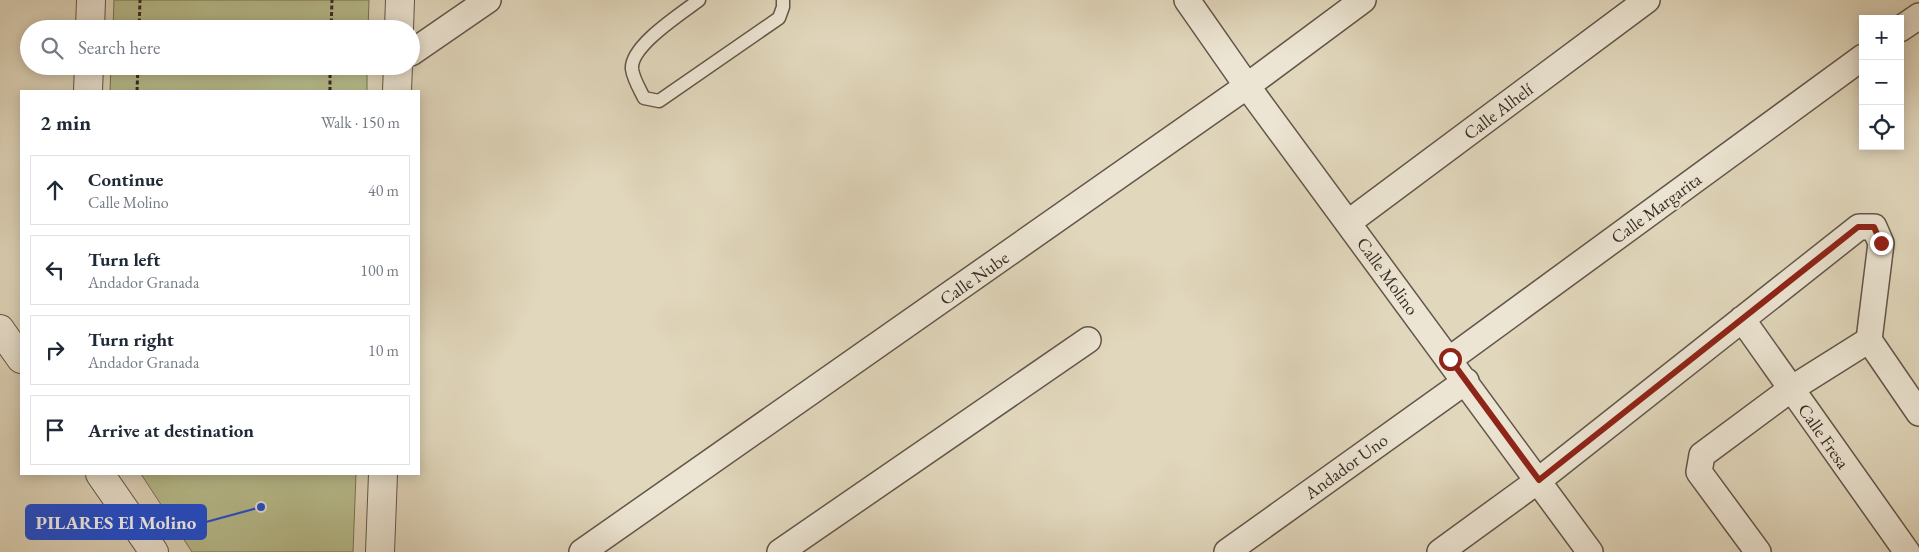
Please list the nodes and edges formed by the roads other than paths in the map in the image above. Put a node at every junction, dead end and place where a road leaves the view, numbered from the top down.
1 (91, 0) edge
2 (400, 0) edge
3 (488, 0) edge
4 (699, 0) edge
5 (783, 0) edge
6 (1187, 0) edge
7 (1363, 0) edge
8 (1647, 0) edge
9 (1919, 16) edge
10 (90, 20) edge
11 (399, 20) edge
12 (1904, 26) edge
13 (420, 47) edge
14 (1859, 60) edge
15 (89, 75) edge
16 (398, 75) edge
17 (1247, 86) junction
18 (88, 90) edge
19 (397, 90) edge
20 (1349, 222) junction
21 (1742, 319) junction
22 (0, 329) edge
23 (1088, 340) dead end
24 (1869, 340) junction
25 (20, 358) edge
26 (1450, 359) junction
27 (1466, 381) junction
28 (1791, 389) junction
29 (1915, 399) edge
30 (101, 475) edge
31 (383, 475) edge
32 (1539, 480) junction
33 (154, 552) edge
34 (380, 552) edge
35 (582, 552) edge
36 (780, 552) edge
37 (1227, 552) edge
38 (1440, 552) edge
39 (1590, 552) edge
40 (1758, 552) edge
41 (1906, 552) edge

1 - 10 street
2 - 11 street
3 - 13 street
4 - 5 lane
6 - 17 street, Calle Molino
7 - 17 street, Calle Nube
8 - 20 street, Calle Alhelí
9 - 12 street
14 - 26 street, Calle Margarita
15 - 18 street
16 - 19 street
17 - 20 street, Calle Molino
17 - 35 street, Calle Nube
20 - 26 street, Calle Molino
21 - 24 street
21 - 28 street, Calle Fresa
21 - 32 street
22 - 25 street
23 - 36 street
24 - 28 street
24 - 29 street
26 - 27 street, Calle Molino
27 - 32 street, Calle Molino
27 - 37 street, Andador Uno
28 - 40 street
28 - 41 street, Calle Fresa
30 - 33 street
31 - 34 street
32 - 38 street
32 - 39 street, Calle Molino

